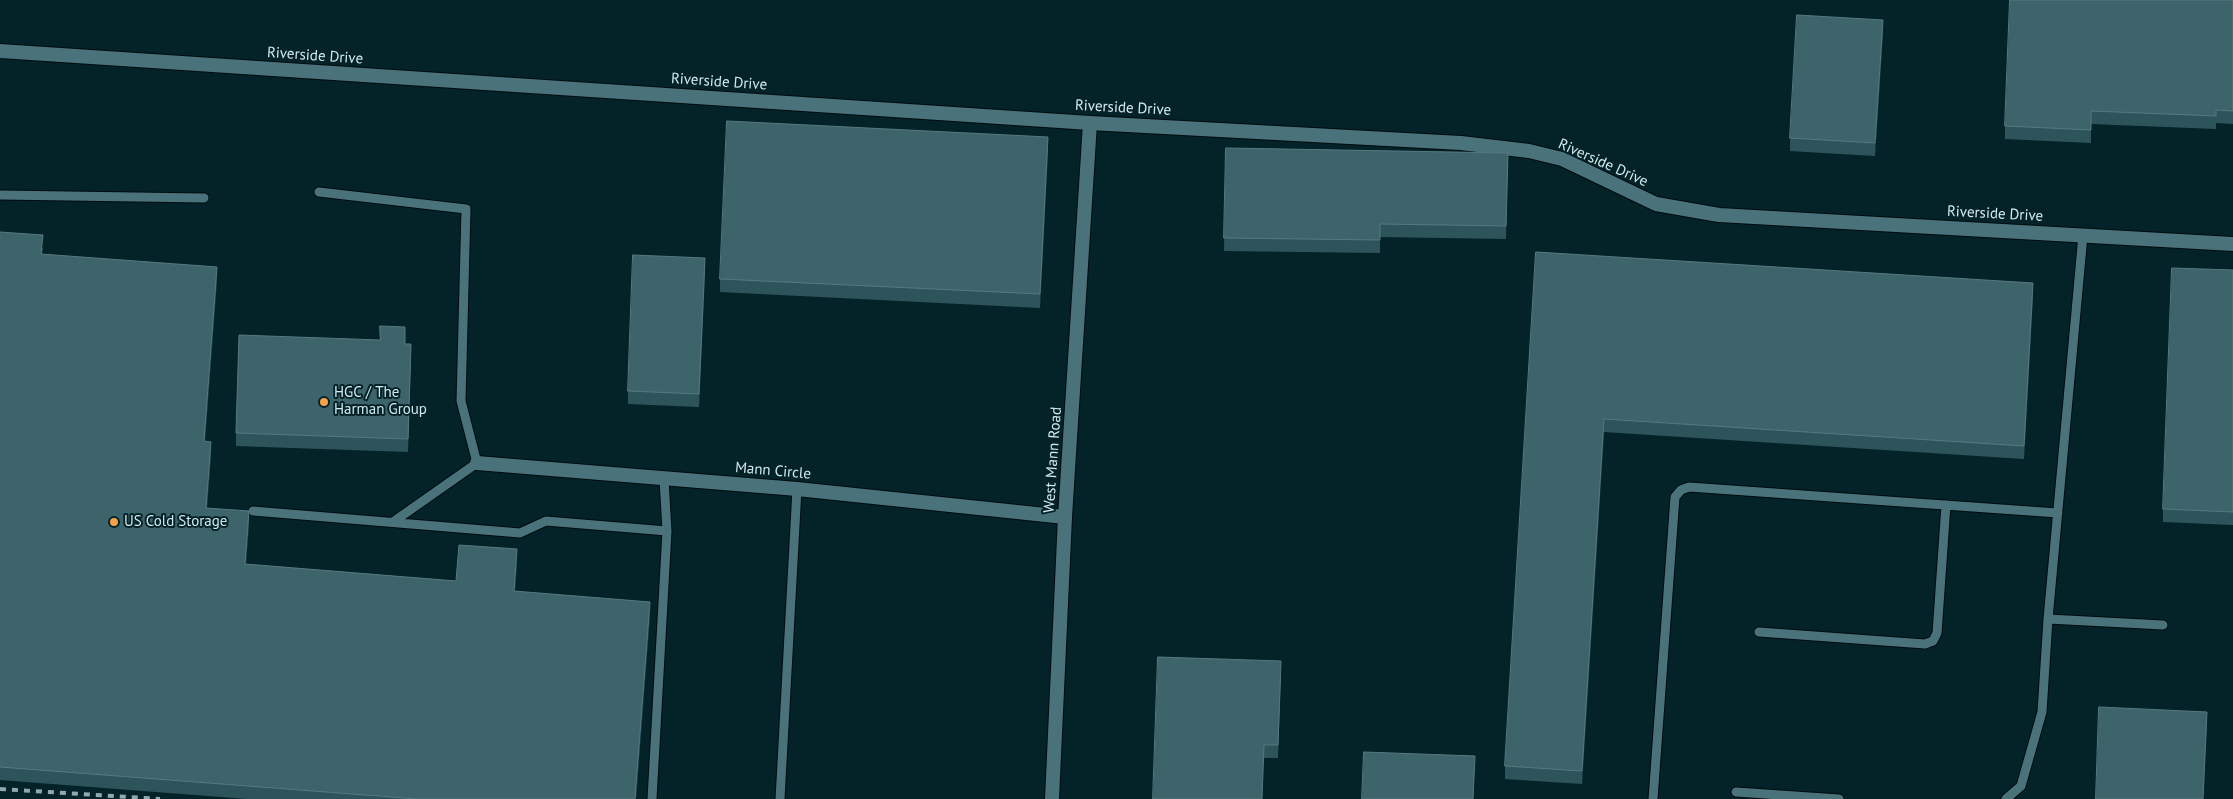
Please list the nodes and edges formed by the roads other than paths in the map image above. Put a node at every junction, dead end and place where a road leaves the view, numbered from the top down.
1 (0, 52) edge
2 (1090, 123) junction
3 (319, 192) dead end
4 (0, 195) edge
5 (204, 198) dead end
6 (2083, 235) junction
7 (2233, 244) edge
8 (477, 463) junction
9 (664, 479) junction
10 (797, 489) junction
11 (1946, 505) junction
12 (253, 511) dead end
13 (2058, 513) junction
14 (1065, 517) junction
15 (393, 522) junction
16 (666, 531) junction
17 (2048, 619) junction
18 (2163, 625) dead end
19 (1759, 632) dead end
20 (1736, 792) dead end
21 (652, 799) edge
22 (780, 799) edge
23 (1052, 799) edge
24 (1653, 799) edge
25 (1838, 799) edge
26 (2006, 799) edge

1 - 2 street, Riverside Drive
2 - 6 street, Riverside Drive
2 - 14 street, West Mann Road
3 - 8 lane
4 - 5 lane
6 - 7 street, Riverside Drive
6 - 13 lane
8 - 9 street, Mann Circle
8 - 15 lane
9 - 10 street, Mann Circle
9 - 16 lane
10 - 14 street, Mann Circle
10 - 22 lane
11 - 13 lane
11 - 19 lane
11 - 24 lane
12 - 15 lane
13 - 17 lane
14 - 23 street, West Mann Road
15 - 16 lane
16 - 21 lane
17 - 18 lane
17 - 26 lane
20 - 25 lane

